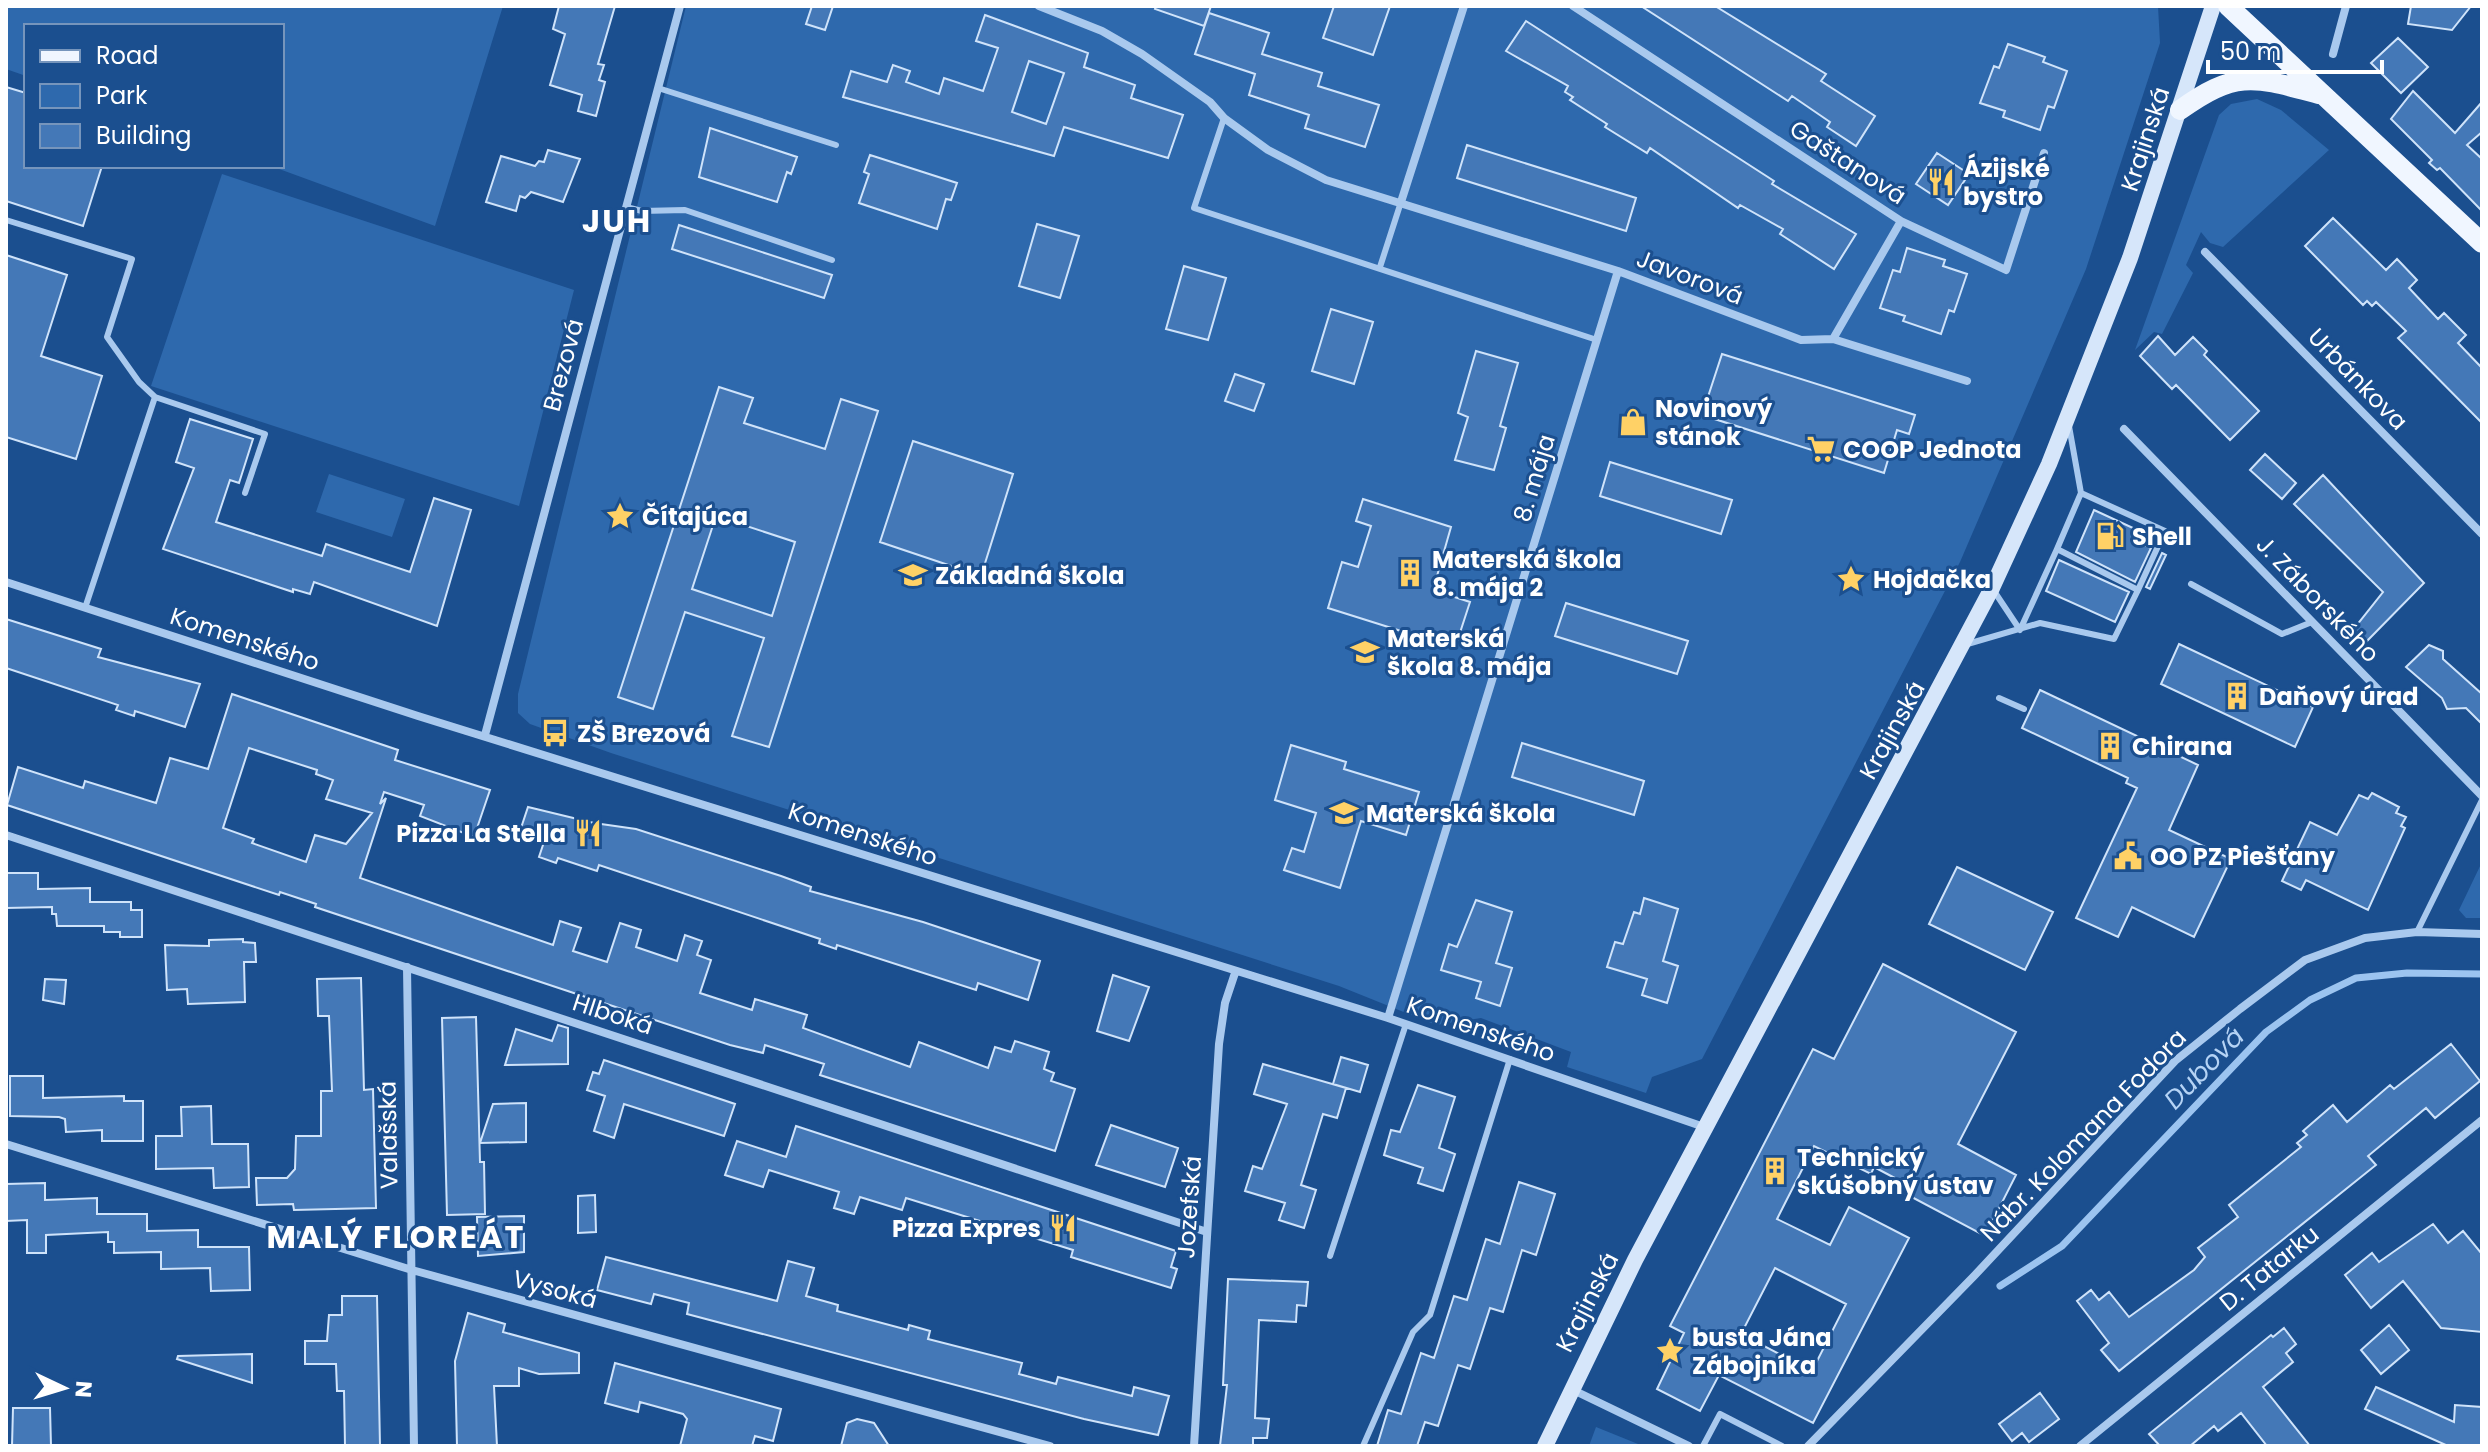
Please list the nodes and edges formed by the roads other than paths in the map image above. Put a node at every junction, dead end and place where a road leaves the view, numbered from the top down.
1 (680, 6) edge
2 (1039, 6) edge
3 (1464, 6) edge
4 (1573, 6) edge
5 (2213, 6) edge
6 (2228, 6) edge
7 (2346, 6) edge
8 (2333, 54) dead end
9 (658, 88) junction
10 (2322, 95) junction
11 (2180, 110) junction
12 (1224, 118) junction
13 (836, 145) dead end
14 (2044, 153) dead end
15 (1401, 202) junction
16 (626, 207) junction
17 (6, 220) edge
18 (1901, 221) junction
19 (2482, 243) edge
20 (2205, 252) dead end
21 (832, 260) dead end
22 (1380, 267) junction
23 (1618, 271) junction
24 (1833, 339) junction
25 (1597, 340) junction
26 (1967, 381) dead end
27 (155, 397) junction
28 (2067, 416) junction
29 (2124, 429) dead end
30 (245, 493) dead end
31 (2081, 493) junction
32 (2482, 534) edge
33 (2057, 549) junction
34 (6, 582) edge
35 (2191, 584) dead end
36 (1992, 588) junction
37 (2138, 590) junction
38 (85, 608) junction
39 (2312, 622) junction
40 (2020, 630) junction
41 (1964, 645) junction
42 (1999, 698) dead end
43 (2024, 709) dead end
44 (485, 735) junction
45 (2482, 798) edge
46 (6, 835) edge
47 (2417, 932) junction
48 (2482, 934) edge
49 (407, 967) junction
50 (1235, 973) junction
51 (1388, 1018) junction
52 (1406, 1024) junction
53 (1510, 1059) junction
54 (2482, 1120) edge
55 (1707, 1128) junction
56 (6, 1144) edge
57 (1207, 1232) junction
58 (1330, 1256) dead end
59 (412, 1270) junction
60 (1570, 1389) junction
61 (414, 1446) edge
62 (1050, 1446) edge
63 (1194, 1446) edge
64 (1363, 1446) edge
65 (1545, 1446) edge
66 (1689, 1446) edge
67 (1703, 1446) edge
68 (1782, 1446) edge
69 (1808, 1446) edge
70 (2080, 1446) edge

1 - 9 street, Brezová
2 - 12 street, Javorová
3 - 15 street
4 - 18 street, Gaštanová
5 - 11 main road, Krajinská
6 - 10 main road
7 - 8 street
9 - 13 lane
9 - 16 street, Brezová
10 - 11 main road
10 - 19 main road
11 - 28 main road, Krajinská
12 - 15 street, Javorová
12 - 22 lane
14 - 18 street, Gaštanová
15 - 22 lane
15 - 23 street, Javorová
16 - 21 lane
16 - 44 street, Brezová
17 - 27 lane
18 - 24 street
20 - 32 street, Urbánkova
22 - 25 lane
23 - 24 street, Javorová
23 - 25 street, 8. mája
24 - 26 street, Javorová
25 - 51 street, 8. mája
27 - 30 lane
27 - 38 lane
28 - 31 lane
28 - 36 main road, Krajinská
29 - 39 street, J. Záborského
31 - 33 lane
31 - 37 lane
33 - 37 lane
33 - 40 lane
34 - 38 street, Komenského
35 - 39 lane
36 - 40 lane
36 - 41 main road, Krajinská
37 - 40 lane
38 - 44 street, Komenského
39 - 45 street, J. Záborského
40 - 41 lane
41 - 55 main road, Krajinská
42 - 43 lane
44 - 50 street, Komenského
45 - 47 lane
46 - 49 street, Hlboká
47 - 48 street, Nábr. Kolomana Fodora
47 - 69 street, Nábr. Kolomana Fodora
49 - 57 street, Hlboká
49 - 59 street, Valašská
50 - 51 street, Komenského
50 - 57 street, Jozefská
51 - 52 street, Komenského
52 - 53 street, Komenského
52 - 58 lane
53 - 55 street, Komenského
53 - 64 lane
54 - 70 street, D. Tatarku
55 - 60 main road, Krajinská
56 - 59 street, Vysoká
57 - 63 street, Jozefská
59 - 61 street, Valašská
59 - 62 street, Vysoká
60 - 65 main road, Krajinská
60 - 66 street
67 - 68 lane

